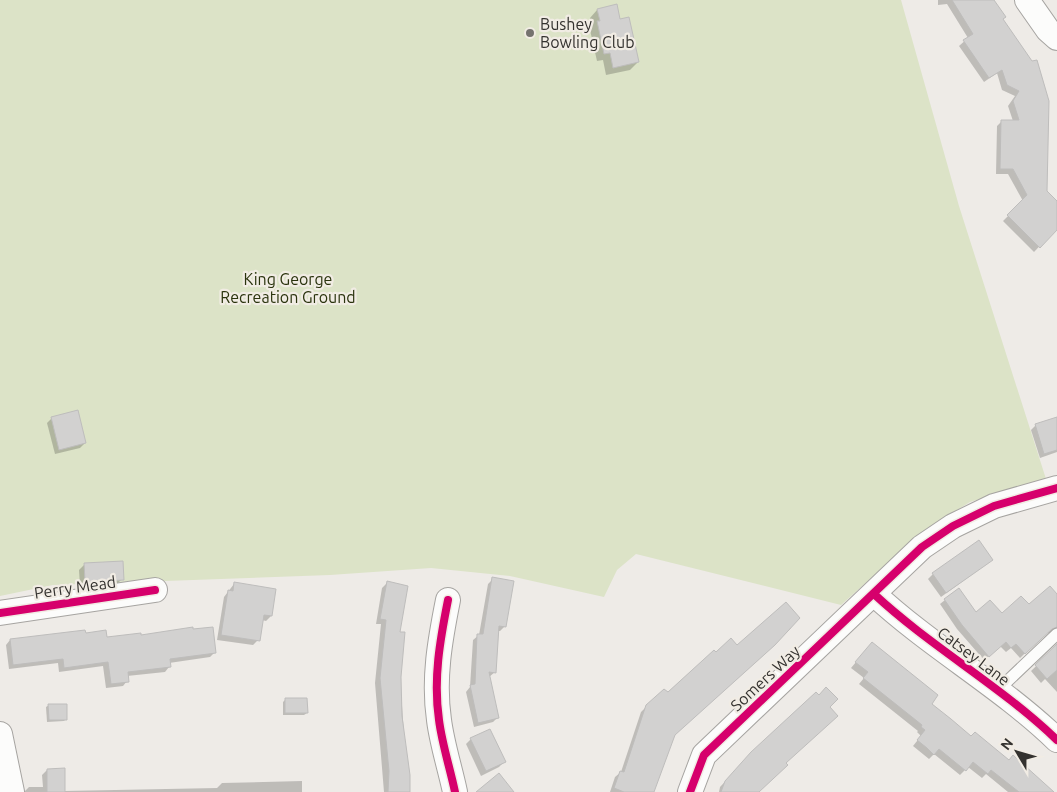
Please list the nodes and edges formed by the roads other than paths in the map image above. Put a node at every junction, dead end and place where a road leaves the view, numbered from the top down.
1 (1027, 0) edge
2 (1057, 38) edge
3 (1057, 488) edge
4 (155, 590) dead end
5 (874, 594) junction
6 (448, 600) dead end
7 (0, 613) edge
8 (1057, 634) edge
9 (997, 691) junction
10 (0, 734) edge
11 (1057, 740) edge
12 (12, 792) edge
13 (455, 792) edge
14 (690, 792) edge

1 - 2 street
3 - 5 street, Somers Way
4 - 7 street, Perry Mead
5 - 9 street, Catsey Lane
5 - 14 street, Somers Way
6 - 13 street
8 - 9 lane
9 - 11 street, Catsey Lane
10 - 12 street

